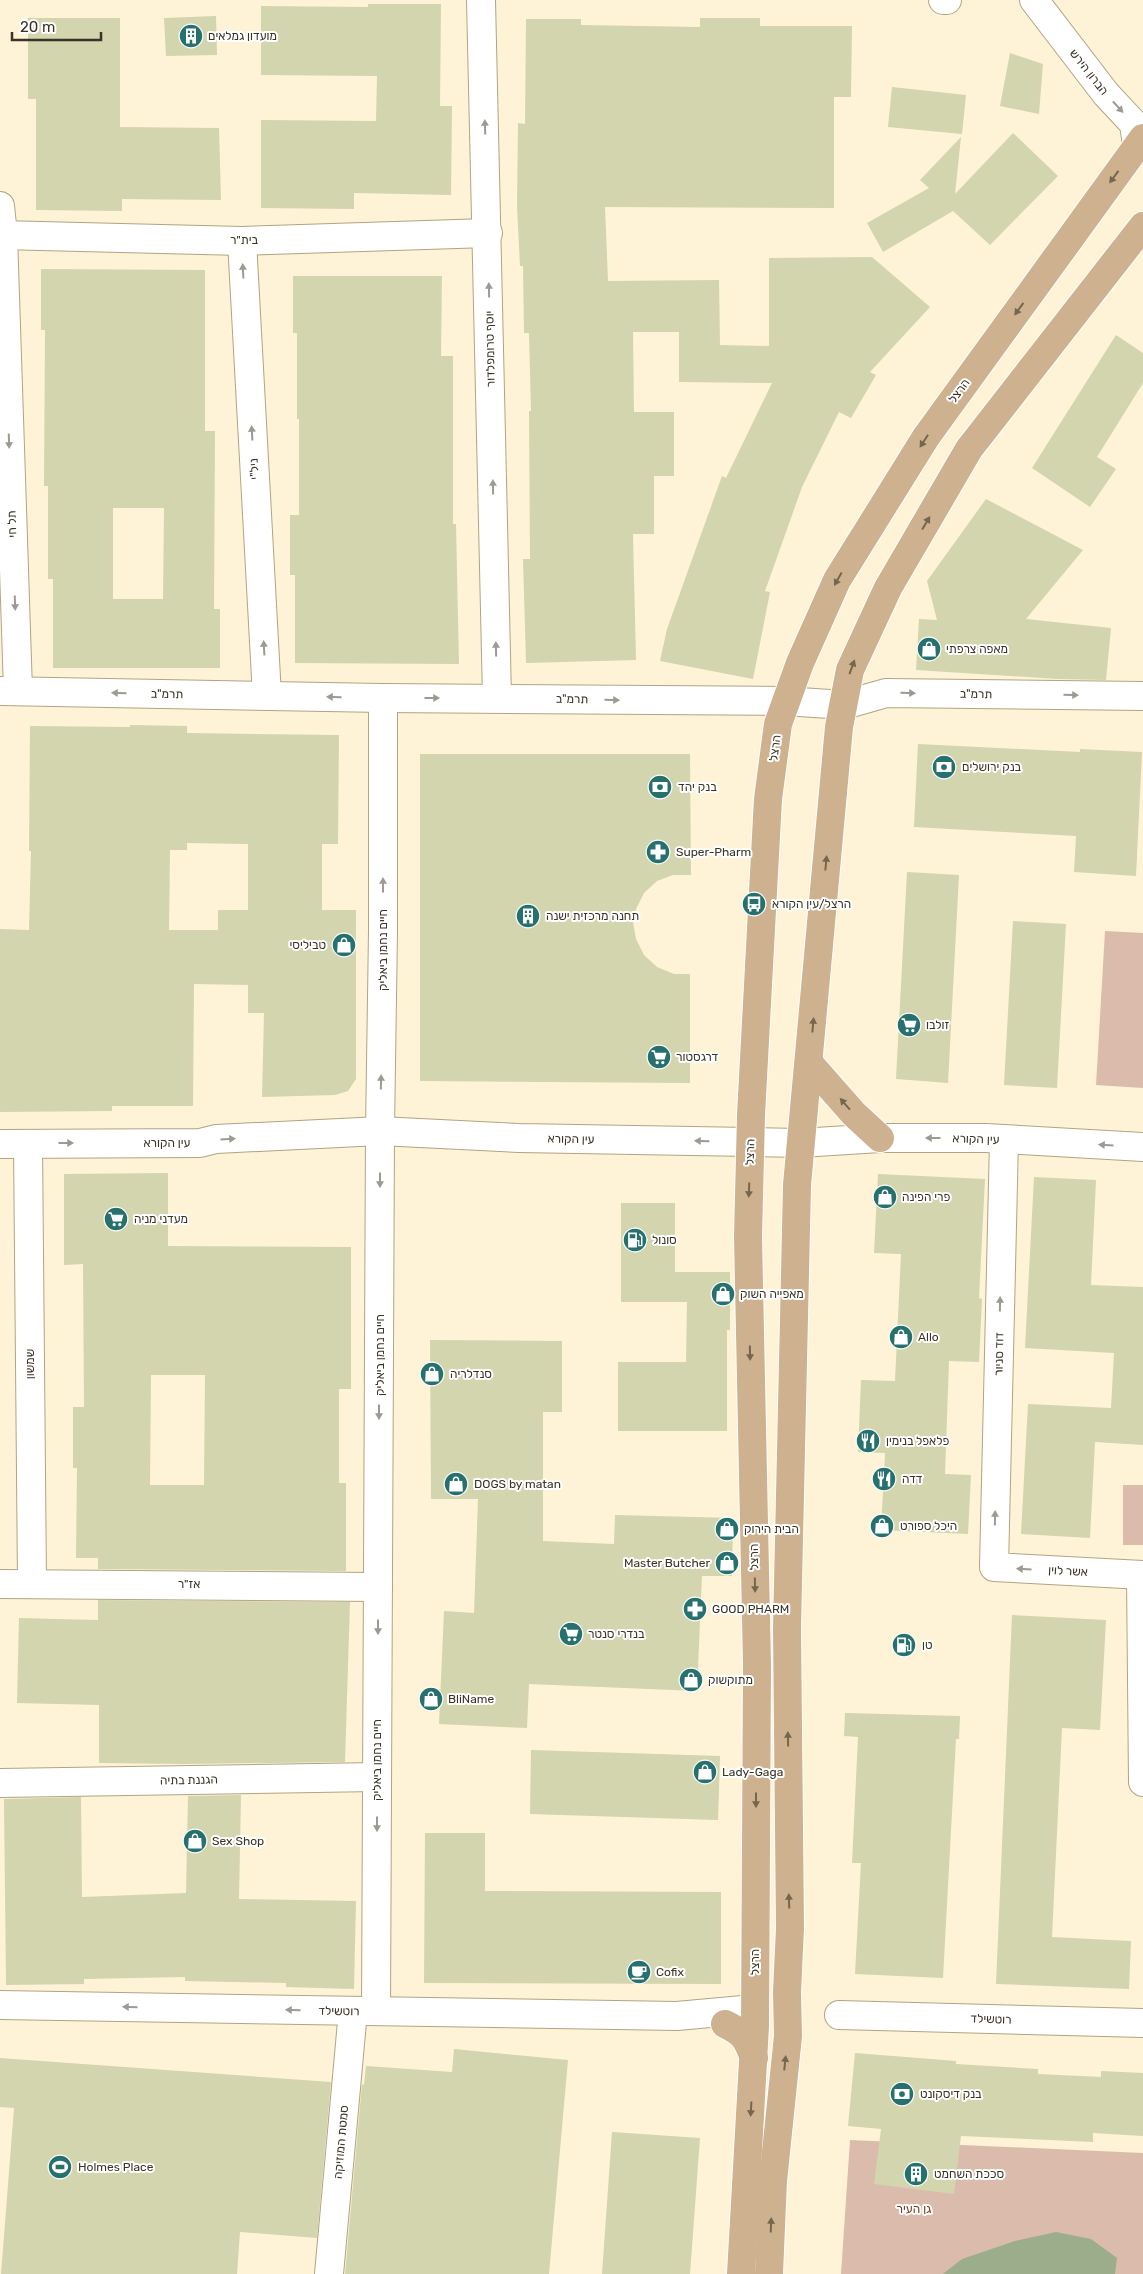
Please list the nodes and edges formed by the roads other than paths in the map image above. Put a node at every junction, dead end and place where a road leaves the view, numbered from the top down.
1 (482, 0) edge
2 (943, 0) edge
3 (947, 0) edge
4 (1034, 0) edge
5 (1140, 142) edge
6 (0, 206) edge
7 (1143, 226) edge
8 (488, 233) junction
9 (1, 235) edge
10 (242, 241) junction
11 (9, 691) edge
12 (267, 696) junction
13 (1143, 696) edge
14 (383, 698) junction
15 (496, 698) junction
16 (785, 701) junction
17 (844, 705) junction
18 (810, 1063) junction
19 (380, 1131) junction
20 (880, 1138) junction
21 (1004, 1140) junction
22 (750, 1142) junction
23 (800, 1143) junction
24 (0, 1144) edge
25 (28, 1144) junction
26 (1143, 1147) edge
27 (994, 1567) joint
28 (1142, 1575) edge
29 (0, 1584) edge
30 (32, 1584) junction
31 (378, 1587) junction
32 (377, 1777) junction
33 (1143, 1782) edge
34 (0, 1783) edge
35 (0, 2004) edge
36 (364, 2011) junction
37 (839, 2014) dead end
38 (677, 2016) junction
39 (755, 2017) junction
40 (787, 2019) junction
41 (1143, 2023) edge
42 (725, 2024) junction
43 (754, 2058) junction
44 (329, 2274) edge
45 (741, 2274) edge
46 (769, 2274) edge

8 -> 1 street, יוסף טרומפלדור
2 - 3 street
4 -> 5 street, הברון הירש
5 -> 16 main road, הרצל
6 - 9 street, תל חי
17 -> 7 main road
8 - 10 street, בית"ר
15 -> 8 street, יוסף טרומפלדור
9 - 10 street, בית"ר
9 -> 11 street, תל חי
12 -> 10 street, ניל"י
12 -> 11 street, תרמ"ב
14 -> 12 street, תרמ"ב
17 -> 13 street, תרמ"ב
14 -> 15 street, תרמ"ב
19 -> 14 street, חיים נחמן ביאליק
15 -> 16 street, תרמ"ב
16 - 17 street, תרמ"ב
16 - 22 main road, הרצל
18 -> 17 main road
20 -> 18 main road
18 - 23 main road
22 -> 19 street, עין הקורא
25 -> 19 street, עין הקורא
19 -> 31 street, חיים נחמן ביאליק
21 -> 20 street, עין הקורא
20 - 23 street, עין הקורא
26 -> 21 street, עין הקורא
27 -> 21 street, דוד סניור
22 - 23 street, עין הקורא
22 -> 39 main road, הרצל
40 -> 23 main road
24 - 25 street, עין הקורא
25 - 30 street, שמשון
28 -> 27 street, אשר לוין
28 - 33 street
29 - 30 street, אז"ר
30 - 31 street, אז"ר
31 -> 32 street, חיים נחמן ביאליק
32 - 34 street, הגננת בתיה
32 -> 36 street, חיים נחמן ביאליק
36 -> 35 street, רוטשילד
36 - 38 street, רוטשילד
36 - 44 street, סמטת המוזיקה
37 - 41 street, רוטשילד
38 - 39 street, רוטשילד
38 - 42 street, רוטשילד
39 - 40 street, רוטשילד
39 - 42 street, רוטשילד
39 - 43 main road, הרצל
46 -> 40 main road
42 - 43 main road
43 -> 45 main road, הרצל

